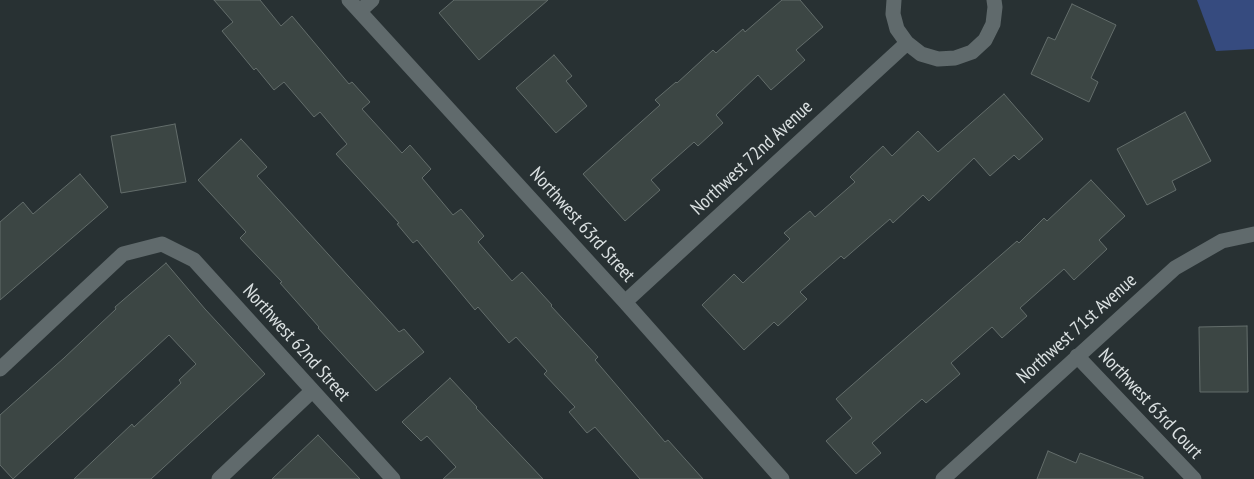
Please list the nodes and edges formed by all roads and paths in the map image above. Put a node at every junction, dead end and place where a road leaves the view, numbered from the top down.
1 (372, 0) edge
2 (894, 0) edge
3 (994, 0) edge
4 (354, 6) edge
5 (907, 43) junction
6 (1254, 234) edge
7 (625, 302) junction
8 (1078, 356) junction
9 (0, 369) edge
10 (312, 391) junction
11 (219, 479) edge
12 (393, 479) edge
13 (782, 479) edge
14 (943, 479) edge
15 (1194, 479) edge

1 - 4 street
2 - 5 street
3 - 5 street
4 - 7 street, Northwest 63rd Street
5 - 7 street, Northwest 72nd Avenue
6 - 8 street, Northwest 71st Avenue
7 - 13 street, Northwest 63rd Street
8 - 14 street, Northwest 71st Avenue
8 - 15 street, Northwest 63rd Court
9 - 10 street, Northwest 62nd Street
10 - 11 street
10 - 12 street, Northwest 62nd Street

